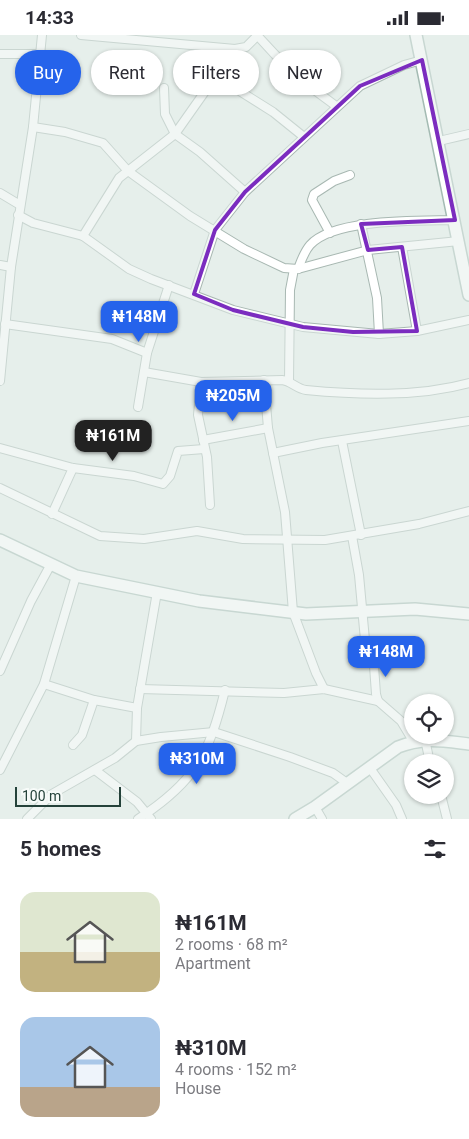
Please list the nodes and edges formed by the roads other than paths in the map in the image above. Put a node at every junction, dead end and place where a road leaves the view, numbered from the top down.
1 (42, 35) edge
2 (80, 35) edge
3 (258, 35) edge
4 (416, 35) edge
5 (235, 49) joint
6 (42, 50) edge
7 (0, 54) edge
8 (15, 54) edge
9 (422, 60) junction
10 (164, 88) dead end
11 (37, 95) edge
12 (203, 95) edge
13 (246, 95) edge
14 (336, 107) junction
15 (33, 127) junction
16 (469, 134) edge
17 (175, 135) junction
18 (304, 137) junction
19 (439, 141) junction
20 (128, 171) junction
21 (350, 175) dead end
22 (245, 192) junction
23 (0, 193) edge
24 (20, 205) junction
25 (18, 215) junction
26 (455, 219) junction
27 (361, 224) junction
28 (215, 230) junction
29 (330, 233) junction
30 (83, 236) junction
31 (459, 241) junction
32 (402, 247) junction
33 (368, 250) junction
34 (0, 265) edge
35 (11, 267) junction
36 (296, 269) junction
37 (169, 285) junction
38 (194, 294) junction
39 (469, 295) edge
40 (469, 320) edge
41 (289, 323) junction
42 (5, 325) junction
43 (417, 331) junction
44 (379, 334) junction
45 (2, 346) edge
46 (147, 353) junction
47 (144, 373) junction
48 (264, 380) junction
49 (0, 381) edge
50 (289, 381) junction
51 (201, 382) junction
52 (469, 383) edge
53 (138, 407) dead end
54 (469, 421) edge
55 (268, 428) junction
56 (203, 440) junction
57 (342, 441) junction
58 (0, 448) edge
59 (204, 449) junction
60 (273, 453) junction
61 (73, 468) junction
62 (0, 487) edge
63 (210, 505) dead end
64 (469, 511) edge
65 (52, 514) junction
66 (361, 535) junction
67 (352, 536) junction
68 (0, 540) edge
69 (286, 540) junction
70 (51, 564) junction
71 (76, 576) junction
72 (157, 592) junction
73 (362, 611) junction
74 (293, 612) junction
75 (469, 614) edge
76 (0, 671) edge
77 (44, 684) junction
78 (140, 689) junction
79 (324, 689) junction
80 (225, 691) junction
81 (94, 700) junction
82 (378, 701) junction
83 (137, 707) junction
84 (404, 725) edge
85 (214, 732) junction
86 (136, 741) junction
87 (454, 743) edge
88 (407, 744) edge
89 (469, 744) edge
90 (73, 745) dead end
91 (370, 768) junction
92 (95, 769) junction
93 (0, 770) edge
94 (347, 783) junction
95 (443, 804) edge
96 (314, 807) junction
97 (150, 816) edge
98 (27, 819) edge
99 (138, 819) edge
100 (294, 819) edge
101 (322, 819) edge
102 (402, 819) edge
103 (447, 819) edge

1 - 6 street
2 - 5 street
3 - 5 street
3 - 14 street
4 - 9 street
7 - 8 street
9 - 14 street
9 - 19 street
10 - 17 street
11 - 15 street
12 - 17 street
13 - 18 street
14 - 18 street
15 - 20 street
15 - 24 street
16 - 19 street
17 - 20 street
17 - 22 street
18 - 22 street
19 - 26 street
20 - 28 street
20 - 30 street
21 - 29 street
22 - 28 street
23 - 24 street
24 - 25 street
25 - 30 street
25 - 35 street
26 - 27 street
26 - 31 street
27 - 29 street
27 - 33 street
28 - 36 street
28 - 38 street
29 - 36 street
30 - 37 street
31 - 32 street
31 - 39 street
32 - 33 street
32 - 43 street
33 - 36 street
33 - 44 street
34 - 35 street
35 - 42 street
36 - 41 street
37 - 38 street
37 - 46 street
38 - 41 street
40 - 43 street
41 - 44 street
41 - 50 street
42 - 45 street
42 - 46 street
43 - 44 street
45 - 49 street
46 - 47 street
47 - 51 street
47 - 53 street
48 - 50 street
48 - 51 street
48 - 55 street
50 - 52 street
51 - 56 street
54 - 57 street
55 - 56 street
55 - 60 street
56 - 59 street
57 - 60 street
57 - 66 street
58 - 61 street
59 - 61 street
59 - 63 street
60 - 69 street
61 - 65 street
62 - 65 street
64 - 66 street
65 - 69 street
66 - 67 street
67 - 69 street
67 - 73 street
68 - 70 street
69 - 74 street
70 - 71 street
70 - 76 street
71 - 72 street
71 - 77 street
72 - 74 street
72 - 78 street
73 - 74 street
73 - 75 street
73 - 82 street
74 - 79 street
77 - 81 street
77 - 93 street
78 - 80 street
78 - 83 street
79 - 80 street
79 - 82 street
80 - 85 street
81 - 83 street
81 - 90 street
82 - 84 street
83 - 86 street
85 - 86 street
85 - 94 street
85 - 97 street
86 - 92 street
87 - 89 street
88 - 91 street
91 - 94 street
91 - 102 street
92 - 97 street
92 - 98 street
94 - 96 street
95 - 103 street
96 - 100 street
96 - 101 street
97 - 99 street

